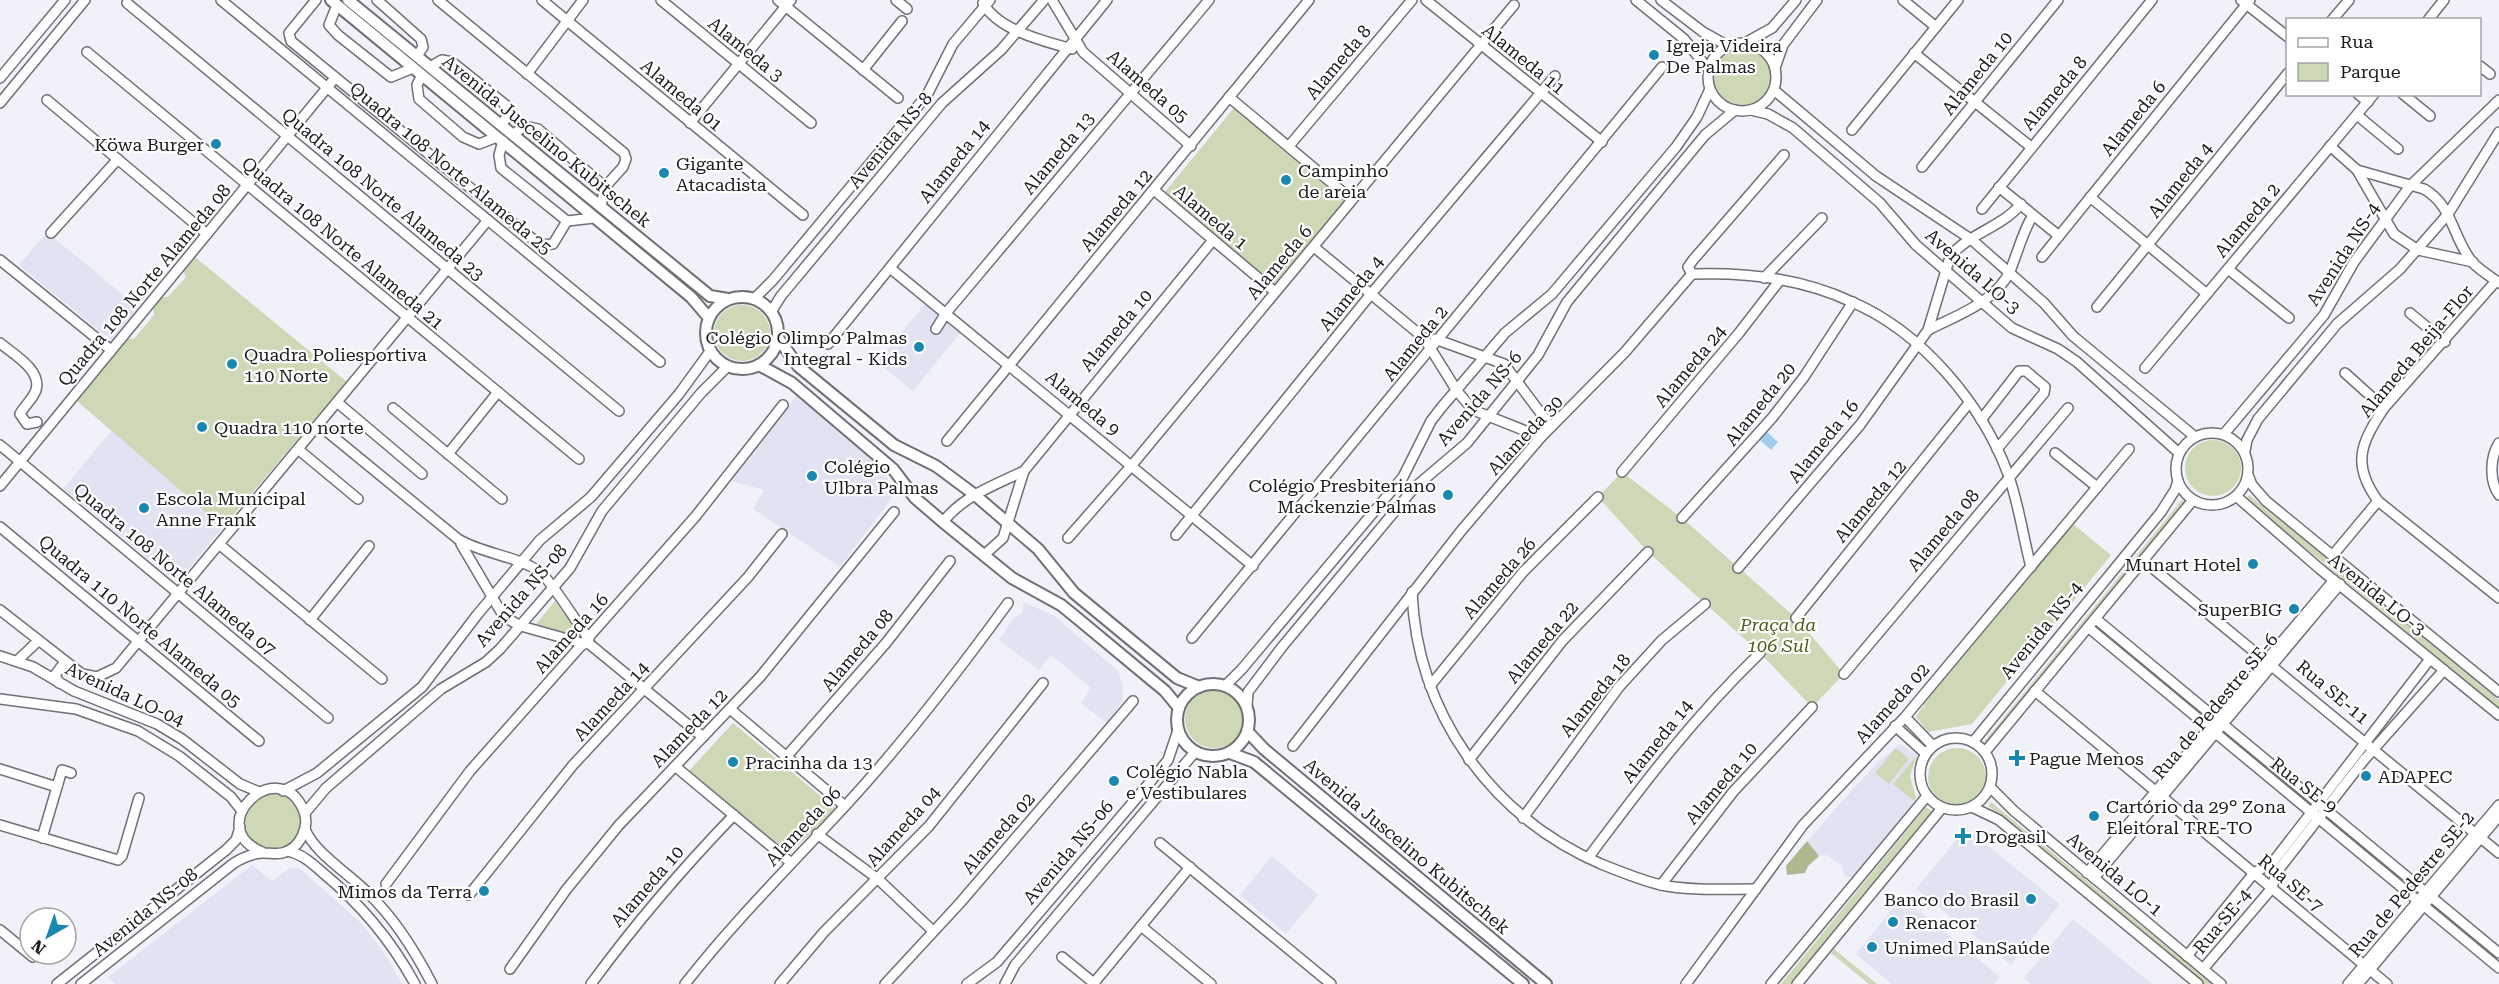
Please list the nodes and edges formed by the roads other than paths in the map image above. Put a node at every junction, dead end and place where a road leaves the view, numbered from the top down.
1 (65, 0) edge
2 (85, 0) edge
3 (221, 0) edge
4 (316, 0) edge
5 (348, 0) edge
6 (377, 0) edge
7 (438, 0) edge
8 (542, 0) edge
9 (583, 0) edge
10 (661, 0) edge
11 (896, 0) edge
12 (1044, 0) edge
13 (1052, 0) edge
14 (1107, 0) edge
15 (1209, 0) edge
16 (1309, 0) edge
17 (1412, 0) edge
18 (1426, 0) edge
19 (1636, 0) edge
20 (1661, 0) edge
21 (1796, 0) edge
22 (1817, 0) edge
23 (1903, 0) edge
24 (1958, 0) edge
25 (2058, 0) edge
26 (2152, 0) edge
27 (2349, 0) edge
28 (2444, 0) edge
29 (2246, 1) edge
30 (334, 2) edge
31 (785, 2) edge
32 (986, 2) edge
33 (126, 3) dead end
34 (1514, 5) dead end
35 (907, 9) dead end
36 (2334, 18) edge
37 (2430, 18) edge
38 (567, 20) junction
39 (902, 21) dead end
40 (1936, 27) junction
41 (1019, 30) junction
42 (2286, 35) edge
43 (1074, 38) junction
44 (1745, 43) junction
45 (1479, 45) junction
46 (1728, 46) junction
47 (1066, 47) junction
48 (87, 52) dead end
49 (1083, 52) junction
50 (1914, 53) junction
51 (417, 56) junction
52 (739, 64) junction
53 (1662, 67) dead end
54 (2481, 67) edge
55 (1775, 68) junction
56 (422, 70) junction
57 (863, 70) junction
58 (1709, 70) junction
59 (527, 74) junction
60 (2490, 74) dead end
61 (2286, 75) edge
62 (1555, 76) dead end
63 (0, 78) edge
64 (335, 78) junction
65 (328, 88) junction
66 (1710, 89) junction
67 (1774, 90) junction
68 (1130, 94) junction
69 (1540, 94) junction
70 (2405, 96) edge
71 (1229, 97) junction
72 (898, 98) dead end
73 (2371, 98) edge
74 (47, 100) dead end
75 (2499, 100) edge
76 (0, 102) edge
77 (1974, 102) junction
78 (1736, 110) junction
79 (1751, 110) junction
80 (2357, 115) junction
81 (2430, 116) dead end
82 (690, 123) junction
83 (812, 123) dead end
84 (502, 126) junction
85 (1852, 130) dead end
86 (2499, 132) edge
87 (513, 135) junction
88 (287, 136) junction
89 (500, 139) junction
90 (1602, 142) junction
91 (1191, 146) junction
92 (1289, 146) junction
93 (2331, 146) junction
94 (2031, 147) junction
95 (2398, 149) dead end
96 (1784, 155) dead end
97 (118, 159) junction
98 (1922, 167) dead end
99 (2357, 170) junction
100 (248, 185) junction
101 (2410, 186) junction
102 (606, 187) junction
103 (2000, 187) junction
104 (1154, 190) junction
105 (2090, 197) junction
106 (1351, 199) junction
107 (2021, 204) junction
108 (601, 207) junction
109 (1982, 209) dead end
110 (2448, 214) junction
111 (2033, 215) junction
112 (802, 216) dead end
113 (594, 218) junction
114 (1822, 218) dead end
115 (488, 220) junction
116 (2384, 220) junction
117 (567, 221) junction
118 (51, 233) dead end
119 (207, 234) junction
120 (2059, 236) junction
121 (1213, 240) junction
122 (1971, 240) junction
123 (540, 246) junction
124 (2148, 246) junction
125 (1314, 247) junction
126 (2418, 249) junction
127 (531, 256) junction
128 (2042, 257) dead end
129 (0, 260) edge
130 (2473, 262) junction
131 (890, 268) junction
132 (2228, 268) junction
133 (448, 269) junction
134 (1945, 271) junction
135 (2009, 272) junction
136 (1692, 274) junction
137 (1764, 278) junction
138 (1780, 280) junction
139 (2498, 282) edge
140 (1275, 292) junction
141 (1371, 294) junction
142 (2207, 294) junction
143 (728, 299) junction
144 (754, 299) junction
145 (1853, 302) junction
146 (1982, 302) junction
147 (2097, 307) dead end
148 (771, 312) junction
149 (946, 313) junction
150 (2410, 313) dead end
151 (408, 317) junction
152 (709, 318) junction
153 (2289, 318) dead end
154 (936, 329) dead end
155 (1928, 330) junction
156 (778, 338) junction
157 (1424, 338) junction
158 (1439, 340) junction
159 (2445, 342) junction
160 (0, 343) edge
161 (828, 344) dead end
162 (1916, 345) junction
163 (1432, 349) junction
164 (111, 350) junction
165 (711, 350) junction
166 (1485, 355) junction
167 (660, 362) dead end
168 (1009, 363) junction
169 (759, 365) junction
170 (728, 366) junction
171 (2145, 368) dead end
172 (2345, 373) dead end
173 (1516, 381) junction
174 (1457, 391) junction
175 (498, 392) junction
176 (338, 403) junction
177 (1969, 404) junction
178 (783, 405) dead end
179 (393, 408) dead end
180 (2068, 408) dead end
181 (2384, 408) junction
182 (619, 411) dead end
183 (1069, 414) junction
184 (1489, 417) junction
185 (1981, 420) junction
186 (37, 422) dead end
187 (319, 425) junction
188 (1551, 428) junction
189 (2224, 434) junction
190 (2194, 436) junction
191 (1541, 437) junction
192 (947, 441) dead end
193 (2499, 443) edge
194 (0, 445) edge
195 (1997, 449) junction
196 (2128, 449) dead end
197 (299, 450) junction
198 (2245, 451) junction
199 (448, 453) junction
200 (2055, 453) dead end
201 (2179, 453) junction
202 (579, 459) dead end
203 (20, 462) junction
204 (1132, 465) junction
205 (1024, 471) junction
206 (1622, 472) dead end
207 (422, 474) dead end
208 (2248, 475) junction
209 (2008, 476) junction
210 (2178, 481) junction
211 (0, 486) edge
212 (2097, 487) junction
213 (975, 495) junction
214 (2499, 495) edge
215 (2236, 496) junction
216 (1598, 497) dead end
217 (358, 499) dead end
218 (502, 499) dead end
219 (2193, 500) junction
220 (2378, 501) junction
221 (894, 512) dead end
222 (1192, 515) junction
223 (1682, 518) dead end
224 (943, 522) junction
225 (1008, 525) junction
226 (0, 527) edge
227 (782, 534) dead end
228 (1176, 534) dead end
229 (1068, 538) dead end
230 (458, 540) junction
231 (220, 545) junction
232 (369, 546) dead end
233 (1648, 552) dead end
234 (984, 555) junction
235 (2333, 555) junction
236 (951, 561) dead end
237 (2144, 561) junction
238 (522, 564) junction
239 (1253, 566) junction
240 (2031, 567) junction
241 (1738, 568) dead end
242 (2337, 582) junction
243 (552, 589) junction
244 (1412, 592) junction
245 (180, 593) junction
246 (493, 597) junction
247 (2499, 597) edge
248 (1008, 603) dead end
249 (1705, 604) dead end
250 (0, 610) edge
251 (1796, 618) dead end
252 (2096, 619) junction
253 (310, 620) junction
254 (520, 626) junction
255 (2089, 628) junction
256 (1192, 638) dead end
257 (33, 641) junction
258 (139, 642) junction
259 (587, 642) junction
260 (1760, 653) dead end
261 (0, 656) edge
262 (2430, 659) junction
263 (17, 661) junction
264 (2269, 661) junction
265 (60, 662) junction
266 (2444, 670) junction
267 (1844, 674) dead end
268 (382, 679) dead end
269 (59, 683) junction
270 (1043, 683) dead end
271 (1225, 686) junction
272 (1430, 686) junction
273 (1199, 687) junction
274 (645, 690) junction
275 (2035, 692) junction
276 (2499, 692) edge
277 (0, 699) edge
278 (1133, 700) dead end
279 (1247, 706) junction
280 (1812, 707) dead end
281 (1179, 708) junction
282 (730, 709) junction
283 (2499, 716) edge
284 (1905, 717) junction
285 (328, 718) dead end
286 (2218, 721) junction
287 (1895, 726) junction
288 (1178, 730) junction
289 (2211, 730) junction
290 (1248, 732) junction
291 (703, 737) junction
292 (259, 741) dead end
293 (2366, 741) junction
294 (1973, 742) junction
295 (1293, 746) dead end
296 (1933, 746) junction
297 (2375, 748) junction
298 (1195, 752) junction
299 (1985, 752) junction
300 (1230, 753) junction
301 (1926, 754) junction
302 (786, 757) junction
303 (1469, 760) junction
304 (676, 767) junction
305 (0, 769) edge
306 (71, 773) dead end
307 (57, 787) junction
308 (1990, 787) junction
309 (283, 791) junction
310 (259, 792) junction
311 (2158, 793) junction
312 (1927, 796) junction
313 (139, 798) dead end
314 (2499, 805) edge
315 (846, 806) junction
316 (1972, 807) junction
317 (2321, 807) junction
318 (1942, 808) junction
319 (242, 811) junction
320 (304, 813) junction
321 (734, 815) junction
322 (2315, 816) junction
323 (2499, 816) edge
324 (1523, 818) junction
325 (0, 825) edge
326 (240, 827) junction
327 (304, 829) junction
328 (817, 834) junction
329 (2478, 836) junction
330 (42, 838) junction
331 (1160, 843) dead end
332 (288, 851) junction
333 (262, 852) junction
334 (2499, 853) edge
335 (1588, 858) junction
336 (790, 862) junction
337 (1190, 867) junction
338 (2254, 873) junction
339 (2091, 875) junction
340 (878, 879) junction
341 (386, 884) dead end
342 (1661, 885) junction
343 (2272, 888) junction
344 (1756, 889) junction
345 (469, 895) dead end
346 (2425, 899) junction
347 (1141, 926) junction
348 (0, 930) edge
349 (933, 931) junction
350 (18, 945) edge
351 (2499, 953) edge
352 (2187, 956) junction
353 (1062, 957) dead end
354 (2367, 967) junction
355 (2499, 968) edge
356 (510, 969) dead end
357 (2203, 969) junction
358 (57, 984) edge
359 (81, 984) edge
360 (415, 984) edge
361 (432, 984) edge
362 (591, 984) edge
363 (686, 984) edge
364 (780, 984) edge
365 (885, 984) edge
366 (967, 984) edge
367 (1005, 984) edge
368 (1094, 984) edge
369 (1211, 984) edge
370 (1331, 984) edge
371 (1523, 984) edge
372 (1546, 984) edge
373 (1686, 984) edge
374 (1771, 984) edge
375 (1797, 984) edge
376 (2198, 984) edge
377 (2221, 984) edge
378 (2348, 984) edge
379 (2358, 984) edge
380 (2387, 984) edge

1 - 63 street
2 - 76 street
3 - 65 street, Quadra 108 Norte Alameda 25
4 - 64 street
5 - 51 main road, Avenida Juscelino Kubitschek
6 - 51 street
7 - 59 street
8 - 38 street, Alameda 01
9 - 38 street
10 - 52 street, Alameda 3
11 - 35 street
12 - 41 street, Avenida NS-8
13 - 43 street
14 - 43 street, Alameda 14
15 - 68 street, Alameda 13
16 - 71 street, Alameda 12
17 - 92 street, Alameda 8
18 - 45 street, Alameda 11
19 - 58 street
20 - 46 street
21 - 44 street
22 - 55 street
23 - 40 street
24 - 40 street
25 - 77 street, Alameda 10
26 - 94 street, Alameda 8
27 - 36 street
28 - 37 street
29 - 42 street
29 - 105 street, Alameda 6
30 - 56 main road, Avenida Juscelino Kubitschek
30 - 56 street, Avenida Juscelino Kubitschek
31 - 52 street
31 - 57 street
32 - 41 street
32 - 144 street, Avenida NS-8
33 - 88 street, Quadra 108 Norte Alameda 23
34 - 45 street, Alameda 6
38 - 59 street
38 - 82 street, Alameda 01
39 - 57 street
40 - 50 street
41 - 47 street
41 - 148 street, Avenida NS-8
43 - 47 street, Alameda 14
43 - 49 street
44 - 46 street
44 - 55 street
45 - 69 street, Alameda 11
45 - 106 street, Alameda 6
46 - 58 street
47 - 49 street
47 - 131 street, Alameda 14
48 - 100 street, Quadra 108 Norte Alameda 21
49 - 68 street, Alameda 05
50 - 77 street
50 - 85 street
51 - 56 main road, Avenida Juscelino Kubitschek
52 - 82 street
52 - 83 street, Alameda 3
53 - 90 street, Alameda 2
54 - 60 street
55 - 67 street
56 - 84 main road, Avenida Juscelino Kubitschek
56 - 84 street
56 - 89 main road, Avenida Juscelino Kubitschek
56 - 89 street
57 - 72 street
58 - 66 street
59 - 102 street
61 - 124 street, Alameda 4
62 - 69 street, Alameda 4
64 - 65 street, Quadra 108 Norte Alameda 08
64 - 123 street
65 - 88 street, Quadra 108 Norte Alameda 08
65 - 115 street, Quadra 108 Norte Alameda 25
66 - 78 street
66 - 166 street, Avenida NS-6
67 - 79 street
67 - 122 street, Avenida LO-3
68 - 91 street, Alameda 05
68 - 149 street, Alameda 13
69 - 90 street, Alameda 11
69 - 141 street, Alameda 4
70 - 81 street
71 - 91 street, Alameda 12
71 - 92 street
73 - 80 street, Alameda 2
74 - 97 street
75 - 101 street, Avenida NS-4
77 - 94 street
77 - 98 street, Alameda 10
78 - 79 street
78 - 173 street, Avenida NS-6
79 - 134 street, Avenida LO-3
80 - 93 street, Alameda 2
80 - 95 street
82 - 112 street, Alameda 01
84 - 87 main road, Avenida Juscelino Kubitschek
86 - 110 street, Avenida NS-4
87 - 102 street
87 - 108 main road, Avenida Juscelino Kubitschek
88 - 100 street, Quadra 108 Norte Alameda 08
88 - 133 street, Quadra 108 Norte Alameda 23
89 - 113 main road, Avenida Juscelino Kubitschek
89 - 117 street
90 - 158 street, Alameda 2
91 - 104 street, Alameda 12
92 - 106 street
93 - 99 street
93 - 132 street, Alameda 2
94 - 103 street, Alameda 8
96 - 136 street, Alameda 30
97 - 118 street
97 - 119 street
99 - 101 street
99 - 116 street
100 - 119 street, Quadra 108 Norte Alameda 08
100 - 151 street, Quadra 108 Norte Alameda 21
101 - 110 street
101 - 116 street, Avenida NS-4
102 - 108 street
103 - 107 street
103 - 109 street, Alameda 8
104 - 121 street, Alameda 1
104 - 168 street, Alameda 12
105 - 120 street, Alameda 6
105 - 124 street
106 - 125 street, Alameda 6
107 - 111 street
107 - 122 street, Alameda 16
108 - 143 main road, Avenida Juscelino Kubitschek
110 - 126 street, Avenida NS-4
110 - 130 street
111 - 120 street
111 - 135 street, Alameda 16
113 - 117 street
113 - 152 main road, Avenida Juscelino Kubitschek
114 - 137 street
115 - 127 street, Quadra 108 Norte Alameda 25
115 - 133 street
116 - 126 street
116 - 189 street, Avenida NS-4
117 - 123 street
119 - 164 street, Quadra 108 Norte Alameda 08
120 - 128 street, Alameda 6
121 - 140 street, Alameda 1
121 - 183 street, Alameda 10
122 - 134 street, Alameda 16
122 - 135 street, Avenida LO-3
123 - 127 street
124 - 142 street
124 - 147 street, Alameda 4
125 - 140 street, Alameda 6
125 - 141 street
126 - 130 street
126 - 198 street, Avenida NS-4
127 - 167 street, Quadra 108 Norte Alameda 25
129 - 164 street
130 - 139 street
131 - 149 street, Alameda 9
131 - 161 street, Alameda 14
132 - 142 street, Alameda 2
132 - 153 street
133 - 151 street
133 - 182 street, Quadra 108 Norte Alameda 23
134 - 146 street, Avenida LO-3
134 - 155 street, Alameda 16
135 - 146 street, Alameda 16
135 - 190 street, Avenida LO-3
136 - 137 street
136 - 188 street, Alameda 30
137 - 138 street
138 - 145 street
138 - 206 street, Alameda 24
139 - 159 street, Alameda Beija-Flor
140 - 204 street, Alameda 6
141 - 157 street
141 - 222 street, Alameda 4
142 - 171 street, Alameda 2
143 - 144 main road
143 - 152 main road
144 - 148 main road
145 - 162 street
145 - 223 street, Alameda 20
146 - 155 street, Alameda 16
146 - 201 street, Avenida LO-3
148 - 156 main road
149 - 154 street, Alameda 13
149 - 168 street, Alameda 9
150 - 159 street
151 - 175 street, Quadra 108 Norte Alameda 21
151 - 176 street
152 - 165 main road
155 - 162 street, Alameda 16
156 - 169 main road
156 - 213 main road
157 - 158 street
157 - 163 street
158 - 163 street, Alameda 2
158 - 166 street
159 - 181 street, Alameda Beija-Flor
160 - 186 street
162 - 177 street
162 - 241 street, Alameda 16
163 - 174 street
163 - 239 street, Alameda 2
164 - 203 street, Quadra 108 Norte Alameda 08
165 - 170 main road
165 - 238 street, Avenida NS-08
166 - 173 street
166 - 174 street, Avenida NS-6
168 - 183 street, Alameda 9
168 - 192 street, Alameda 12
169 - 170 main road
169 - 224 main road
170 - 243 street, Avenida NS-08
172 - 181 street
173 - 184 street, Avenida NS-6
173 - 188 street
174 - 184 street
174 - 271 street, Avenida NS-6
175 - 199 street
175 - 202 street, Quadra 108 Norte Alameda 21
176 - 187 street
176 - 207 street
177 - 185 street
177 - 251 street, Alameda 12
178 - 259 street, Alameda 16
179 - 199 street
180 - 209 street, Alameda 08
181 - 220 street, Alameda Beija-Flor
183 - 204 street, Alameda 9
183 - 205 street, Alameda 10
184 - 191 street
184 - 279 street, Avenida NS-6
185 - 195 street
185 - 195 street
187 - 197 street
187 - 230 street
188 - 191 street, Alameda 30
189 - 190 street
189 - 198 street
190 - 201 street
191 - 244 street, Alameda 30
193 - 214 street
194 - 203 street, Quadra 108 Norte Alameda 07
195 - 209 street
196 - 212 street, Alameda 02
197 - 217 street
197 - 231 street
198 - 208 street
199 - 218 street
200 - 212 street
201 - 210 street
203 - 211 street, Quadra 108 Norte Alameda 08
203 - 245 street, Quadra 108 Norte Alameda 07
204 - 222 street, Alameda 9
204 - 229 street, Alameda 6
205 - 213 street, Alameda 10
205 - 225 street, Alameda 10
208 - 215 street
208 - 235 street, Avenida LO-3
209 - 240 street
209 - 267 street, Alameda 08
210 - 219 street
210 - 294 street, Avenida NS-4
212 - 240 street, Alameda 02
213 - 224 street, Alameda 10
213 - 225 main road
215 - 219 street
215 - 242 street, Avenida LO-3
216 - 272 street, Alameda 26
219 - 237 street, Avenida NS-4
220 - 235 street
220 - 247 street, Alameda Beija-Flor
221 - 282 street, Alameda 12
222 - 228 street, Alameda 4
222 - 239 street, Alameda 9
224 - 234 main road
225 - 234 street, Alameda 10
225 - 273 main road
226 - 258 street, Quadra 110 Norte Alameda 05
227 - 274 street, Alameda 14
230 - 238 street
230 - 246 street
231 - 245 street
231 - 253 street
232 - 253 street
233 - 303 street, Alameda 22
234 - 281 main road
235 - 276 street, Avenida LO-3
236 - 302 street, Alameda 08
237 - 252 street, Avenida NS-4
237 - 264 street, Rua SE-11
238 - 243 street
238 - 246 street, Avenida NS-08
239 - 256 street, Alameda 2
240 - 284 street, Alameda 02
242 - 262 street, Avenida LO-3
242 - 264 street, Rua de Pedestre SE-6
243 - 254 street, Avenida NS-08
243 - 259 street
244 - 272 street
244 - 295 street, Alameda 30
245 - 258 street
245 - 285 street, Quadra 108 Norte Alameda 07
246 - 254 street
246 - 309 street, Avenida NS-08
248 - 315 street, Alameda 06
249 - 324 street, Alameda 18
250 - 257 street
252 - 255 street, Avenida NS-4
252 - 286 street, Rua SE-9
253 - 268 street
254 - 259 street
254 - 320 street, Avenida NS-08
255 - 275 street, Avenida NS-4
255 - 289 street, Rua SE-9
257 - 263 street
257 - 265 street
258 - 265 street
258 - 292 street, Quadra 110 Norte Alameda 05
259 - 274 street
259 - 341 street, Alameda 16
260 - 335 street, Alameda 14
261 - 263 street, Avenida LO-04
262 - 266 street, Avenida LO-3
262 - 293 street, Rua SE-4
263 - 269 street, Avenida LO-04
264 - 286 street, Rua de Pedestre SE-6
264 - 293 street, Rua SE-11
265 - 269 street
266 - 283 street, Avenida LO-3
266 - 297 street, Rua SE-4
269 - 310 street, Avenida LO-04
270 - 340 street, Alameda 04
271 - 273 main road
271 - 279 main road
272 - 303 street
273 - 281 main road
274 - 291 street
274 - 345 street, Alameda 14
275 - 299 street, Avenida NS-4
275 - 311 street, Rua SE-7
277 - 319 street, Avenida LO-04
278 - 349 street, Alameda 02
279 - 290 main road
280 - 342 street, Alameda 10
281 - 288 main road
282 - 291 street, Alameda 12
282 - 302 street
284 - 287 street, Alameda 02
284 - 296 street
286 - 289 street, Rua de Pedestre SE-6
286 - 317 street, Rua SE-9
287 - 301 street
287 - 344 street, Alameda 02
288 - 298 main road
288 - 366 street, Avenida NS-06
289 - 311 street, Rua de Pedestre SE-6
289 - 322 street, Rua SE-9
290 - 300 main road
290 - 372 main road, Avenida Juscelino Kubitschek
291 - 304 street, Alameda 12
293 - 297 street, Rua SE-11
293 - 317 street, Rua SE-4
294 - 296 street
294 - 299 street
296 - 301 street
297 - 317 street, Rua SE-4
297 - 329 street, Rua SE-11
298 - 300 main road
298 - 367 street, Avenida NS-06
299 - 308 street
300 - 371 main road, Avenida Juscelino Kubitschek
301 - 312 street
302 - 315 street
303 - 324 street
304 - 321 street
304 - 356 street, Alameda 12
305 - 307 street
306 - 307 street
307 - 330 street
308 - 316 street
308 - 339 street, Avenida LO-1
309 - 310 street, Avenida NS-08
309 - 320 street
310 - 319 street
311 - 338 street, Rua SE-7
311 - 339 street, Rua de Pedestre SE-6
312 - 318 street
312 - 374 street
313 - 330 street
314 - 329 street, Rua de Pedestre SE-2
315 - 328 street, Alameda 06
316 - 318 street
316 - 376 street, Avenida LO-1
317 - 322 street, Rua SE-4
317 - 346 street, Rua SE-9
318 - 375 street
319 - 326 street, Avenida NS-08
320 - 327 street
321 - 336 street
321 - 362 street, Alameda 10
322 - 338 street, Rua SE-4
322 - 343 street, Rua SE-4
322 - 346 street, Rua SE-9
323 - 329 street, Rua de Pedestre SE-2
324 - 335 street
325 - 330 street
326 - 333 street
326 - 358 street, Avenida NS-08
327 - 332 street
327 - 361 street
328 - 336 street, Alameda 06
328 - 340 street
329 - 334 street, Rua SE-11
329 - 346 street, Rua de Pedestre SE-2
331 - 337 street
332 - 333 street, Avenida NS-08
332 - 360 street
333 - 359 street, Avenida NS-08
335 - 342 street
336 - 363 street, Alameda 06
337 - 347 street
337 - 370 street
338 - 343 street, Rua SE-7
338 - 352 street, Rua SE-4
339 - 352 street, Avenida LO-1
340 - 349 street
340 - 364 street, Alameda 04
342 - 344 street
343 - 354 street, Rua SE-7
343 - 357 street, Rua SE-4
344 - 373 street, Alameda 02
346 - 351 street, Rua SE-9
346 - 354 street, Rua de Pedestre SE-2
346 - 355 street, Rua SE-9
347 - 368 street
347 - 369 street
348 - 350 street
349 - 365 street, Alameda 02
352 - 357 street, Avenida LO-1
353 - 368 street
354 - 378 street, Rua de Pedestre SE-2
354 - 379 street, Rua de Pedestre SE-2
354 - 380 street, Rua SE-7
357 - 377 street, Avenida LO-1

